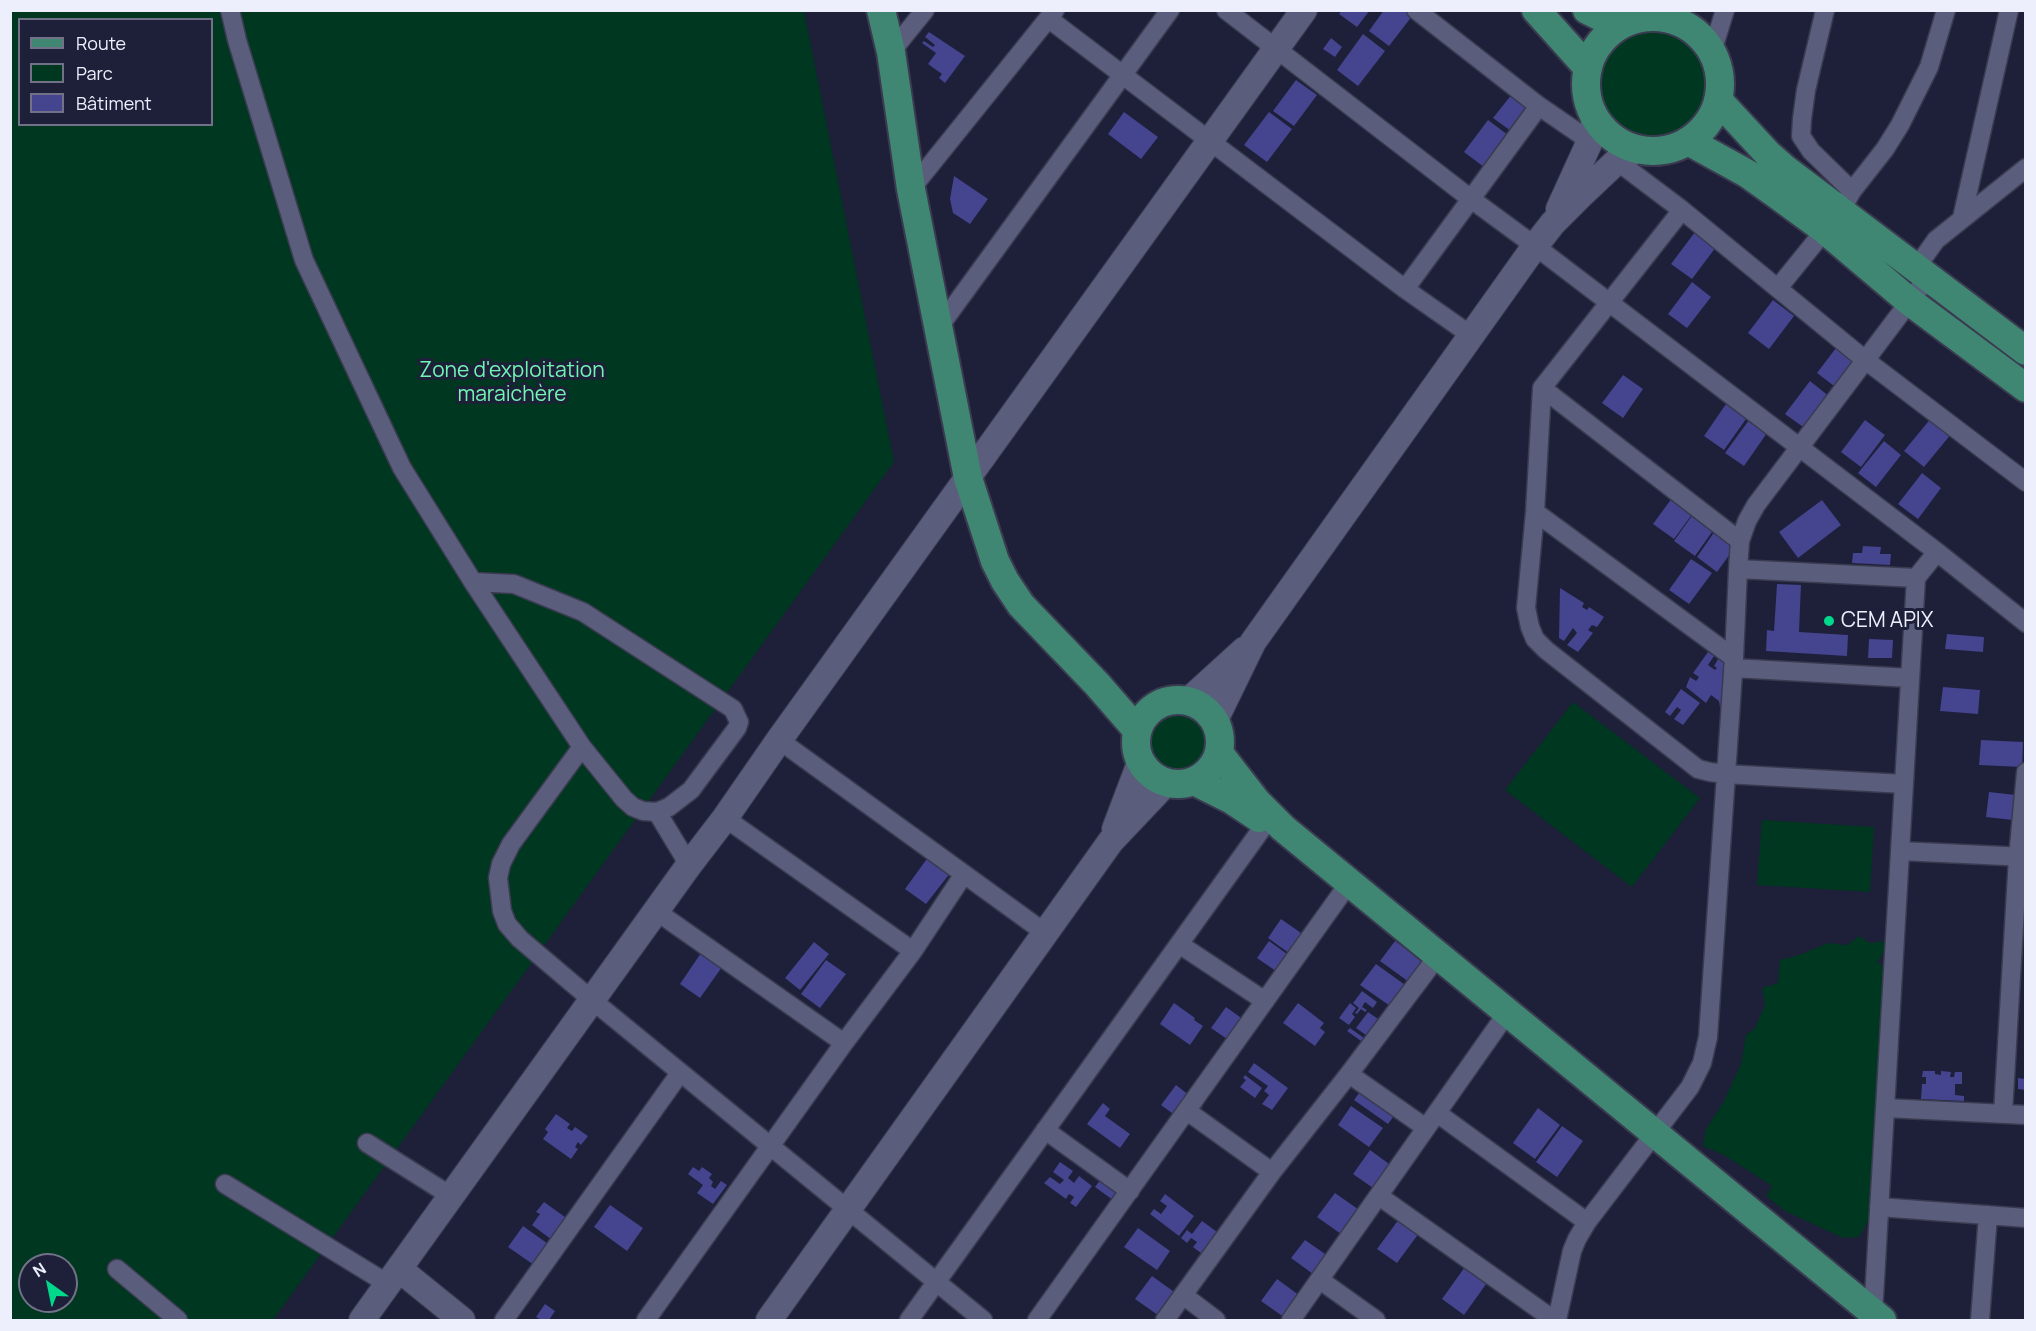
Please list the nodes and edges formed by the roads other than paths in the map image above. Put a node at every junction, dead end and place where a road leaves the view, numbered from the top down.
1 (230, 10) edge
2 (880, 10) edge
3 (925, 10) edge
4 (1170, 10) edge
5 (1226, 10) edge
6 (1304, 10) edge
7 (1416, 10) edge
8 (1536, 10) edge
9 (1587, 10) edge
10 (1725, 10) edge
11 (1825, 10) edge
12 (1946, 10) edge
13 (2009, 10) edge
14 (1052, 15) edge
15 (1630, 19) edge
16 (1276, 48) junction
17 (891, 52) junction
18 (1712, 52) junction
19 (1588, 68) junction
20 (1123, 76) junction
21 (1718, 100) junction
22 (1539, 106) junction
23 (1592, 130) junction
24 (1210, 141) junction
25 (1688, 141) junction
26 (1627, 155) junction
27 (2025, 168) edge
28 (911, 189) junction
29 (1471, 200) junction
30 (1682, 210) junction
31 (1839, 211) junction
32 (1962, 219) junction
33 (1553, 223) junction
34 (1535, 246) junction
35 (1922, 272) junction
36 (1778, 288) junction
37 (1405, 290) junction
38 (1909, 301) junction
39 (1609, 303) junction
40 (939, 327) junction
41 (1472, 336) junction
42 (2025, 351) edge
43 (1864, 359) junction
44 (1542, 388) junction
45 (2025, 388) edge
46 (1799, 447) junction
47 (968, 477) junction
48 (2025, 482) edge
49 (1535, 512) junction
50 (1740, 542) junction
51 (1936, 552) junction
52 (1738, 569) junction
53 (1916, 578) junction
54 (473, 582) junction
55 (2025, 622) edge
56 (1253, 642) junction
57 (1733, 663) junction
58 (1910, 678) junction
59 (1096, 684) junction
60 (1189, 700) junction
61 (1157, 705) junction
62 (1215, 720) junction
63 (1137, 730) junction
64 (779, 740) junction
65 (582, 747) junction
66 (1219, 753) junction
67 (1140, 763) junction
68 (2025, 772) edge
69 (1725, 774) junction
70 (1180, 782) junction
71 (1904, 784) junction
72 (657, 812) junction
73 (725, 818) junction
74 (1274, 825) junction
75 (1111, 841) junction
76 (1900, 850) junction
77 (2022, 857) edge
78 (689, 866) junction
79 (964, 874) junction
80 (1349, 883) junction
81 (656, 911) junction
82 (1044, 932) junction
83 (1179, 944) junction
84 (913, 951) junction
85 (1437, 957) junction
86 (592, 1000) junction
87 (1265, 1001) junction
88 (2017, 1010) edge
89 (1507, 1013) junction
90 (844, 1043) junction
91 (680, 1073) junction
92 (1349, 1074) junction
93 (1885, 1108) junction
94 (1187, 1111) junction
95 (1437, 1113) junction
96 (2003, 1113) junction
97 (2025, 1115) edge
98 (1426, 1128) junction
99 (1045, 1130) junction
100 (1654, 1134) junction
101 (367, 1143) dead end
102 (771, 1146) junction
103 (1272, 1172) junction
104 (225, 1184) dead end
105 (1130, 1191) junction
106 (452, 1196) junction
107 (1379, 1196) junction
108 (1880, 1207) junction
109 (848, 1210) junction
110 (1988, 1215) junction
111 (2025, 1218) edge
112 (1587, 1222) junction
113 (117, 1269) dead end
114 (394, 1276) junction
115 (1320, 1280) junction
116 (936, 1282) junction
117 (1183, 1295) junction
118 (1877, 1317) edge
119 (178, 1320) edge
120 (362, 1320) edge
121 (462, 1320) edge
122 (504, 1320) edge
123 (646, 1320) edge
124 (769, 1320) edge
125 (909, 1320) edge
126 (983, 1320) edge
127 (1037, 1320) edge
128 (1166, 1320) edge
129 (1216, 1320) edge
130 (1291, 1320) edge
131 (1376, 1320) edge
132 (1556, 1320) edge
133 (1980, 1320) edge

1 - 54 street
2 - 17 main road
3 - 17 street
4 - 20 street
5 - 16 street
6 - 16 street
7 - 22 street
8 - 19 main road
9 - 15 main road
10 - 18 street
11 - 31 street
12 - 31 street
13 - 32 street
14 - 20 street
14 - 28 street
15 - 18 main road
15 - 19 main road
16 - 24 street
16 - 29 street
17 - 28 main road
18 - 21 main road
19 - 23 main road
20 - 24 street
20 - 40 street
21 - 25 main road
21 - 31 main road
22 - 23 street
22 - 29 street
23 - 26 main road
23 - 33 street
24 - 37 street
24 - 47 street
25 - 26 main road
25 - 31 main road
26 - 30 street
26 - 33 street
27 - 32 street
28 - 40 main road
29 - 34 street
29 - 37 street
30 - 36 street
30 - 39 street
31 - 35 main road
31 - 36 street
31 - 38 main road
32 - 35 street
33 - 34 street
34 - 39 street
34 - 41 street
35 - 38 street
35 - 42 main road
36 - 43 street
37 - 41 street
38 - 43 street
38 - 45 main road
39 - 44 street
39 - 46 street
40 - 47 main road
41 - 56 street
43 - 46 street
43 - 48 street
44 - 49 street
44 - 50 street
46 - 50 street
46 - 51 street
47 - 59 main road
47 - 64 street
49 - 57 street
49 - 69 street
50 - 52 street
51 - 53 street
51 - 55 street
52 - 53 street
52 - 57 street
53 - 58 street
54 - 65 street
54 - 72 street
56 - 60 street
56 - 62 street
57 - 58 street
57 - 69 street
58 - 71 street
59 - 61 main road
59 - 63 main road
60 - 61 main road
60 - 62 main road
61 - 63 main road
62 - 66 main road
63 - 67 main road
64 - 73 street
64 - 79 street
65 - 72 street
65 - 86 street
66 - 70 main road
66 - 74 main road
67 - 70 main road
67 - 75 street
68 - 77 street
69 - 71 street
69 - 100 street
70 - 74 main road
70 - 75 street
71 - 76 street
72 - 78 street
73 - 78 street
73 - 84 street
74 - 80 main road
74 - 83 street
75 - 82 street
76 - 77 street
76 - 93 street
77 - 88 street
78 - 81 street
79 - 82 street
79 - 84 street
80 - 85 main road
80 - 87 street
81 - 86 street
81 - 90 street
82 - 109 street
83 - 87 street
83 - 99 street
84 - 90 street
85 - 89 main road
85 - 92 street
86 - 91 street
86 - 106 street
87 - 94 street
88 - 96 street
89 - 95 street
89 - 100 main road
90 - 102 street
91 - 102 street
91 - 122 street
92 - 98 street
92 - 103 street
93 - 96 street
93 - 108 street
94 - 103 street
94 - 105 street
95 - 98 street
95 - 112 street
96 - 97 street
98 - 107 street
99 - 105 street
99 - 116 street
100 - 112 street
100 - 118 main road
101 - 106 street
102 - 109 street
102 - 123 street
103 - 117 street
104 - 114 street
105 - 127 street
106 - 114 street
107 - 115 street
107 - 132 street
108 - 110 street
108 - 118 street
109 - 116 street
109 - 124 street
110 - 111 street
110 - 133 street
112 - 132 street
113 - 119 street
114 - 120 street
114 - 121 street
115 - 130 street
115 - 131 street
116 - 125 street
116 - 126 street
117 - 128 street
117 - 129 street

